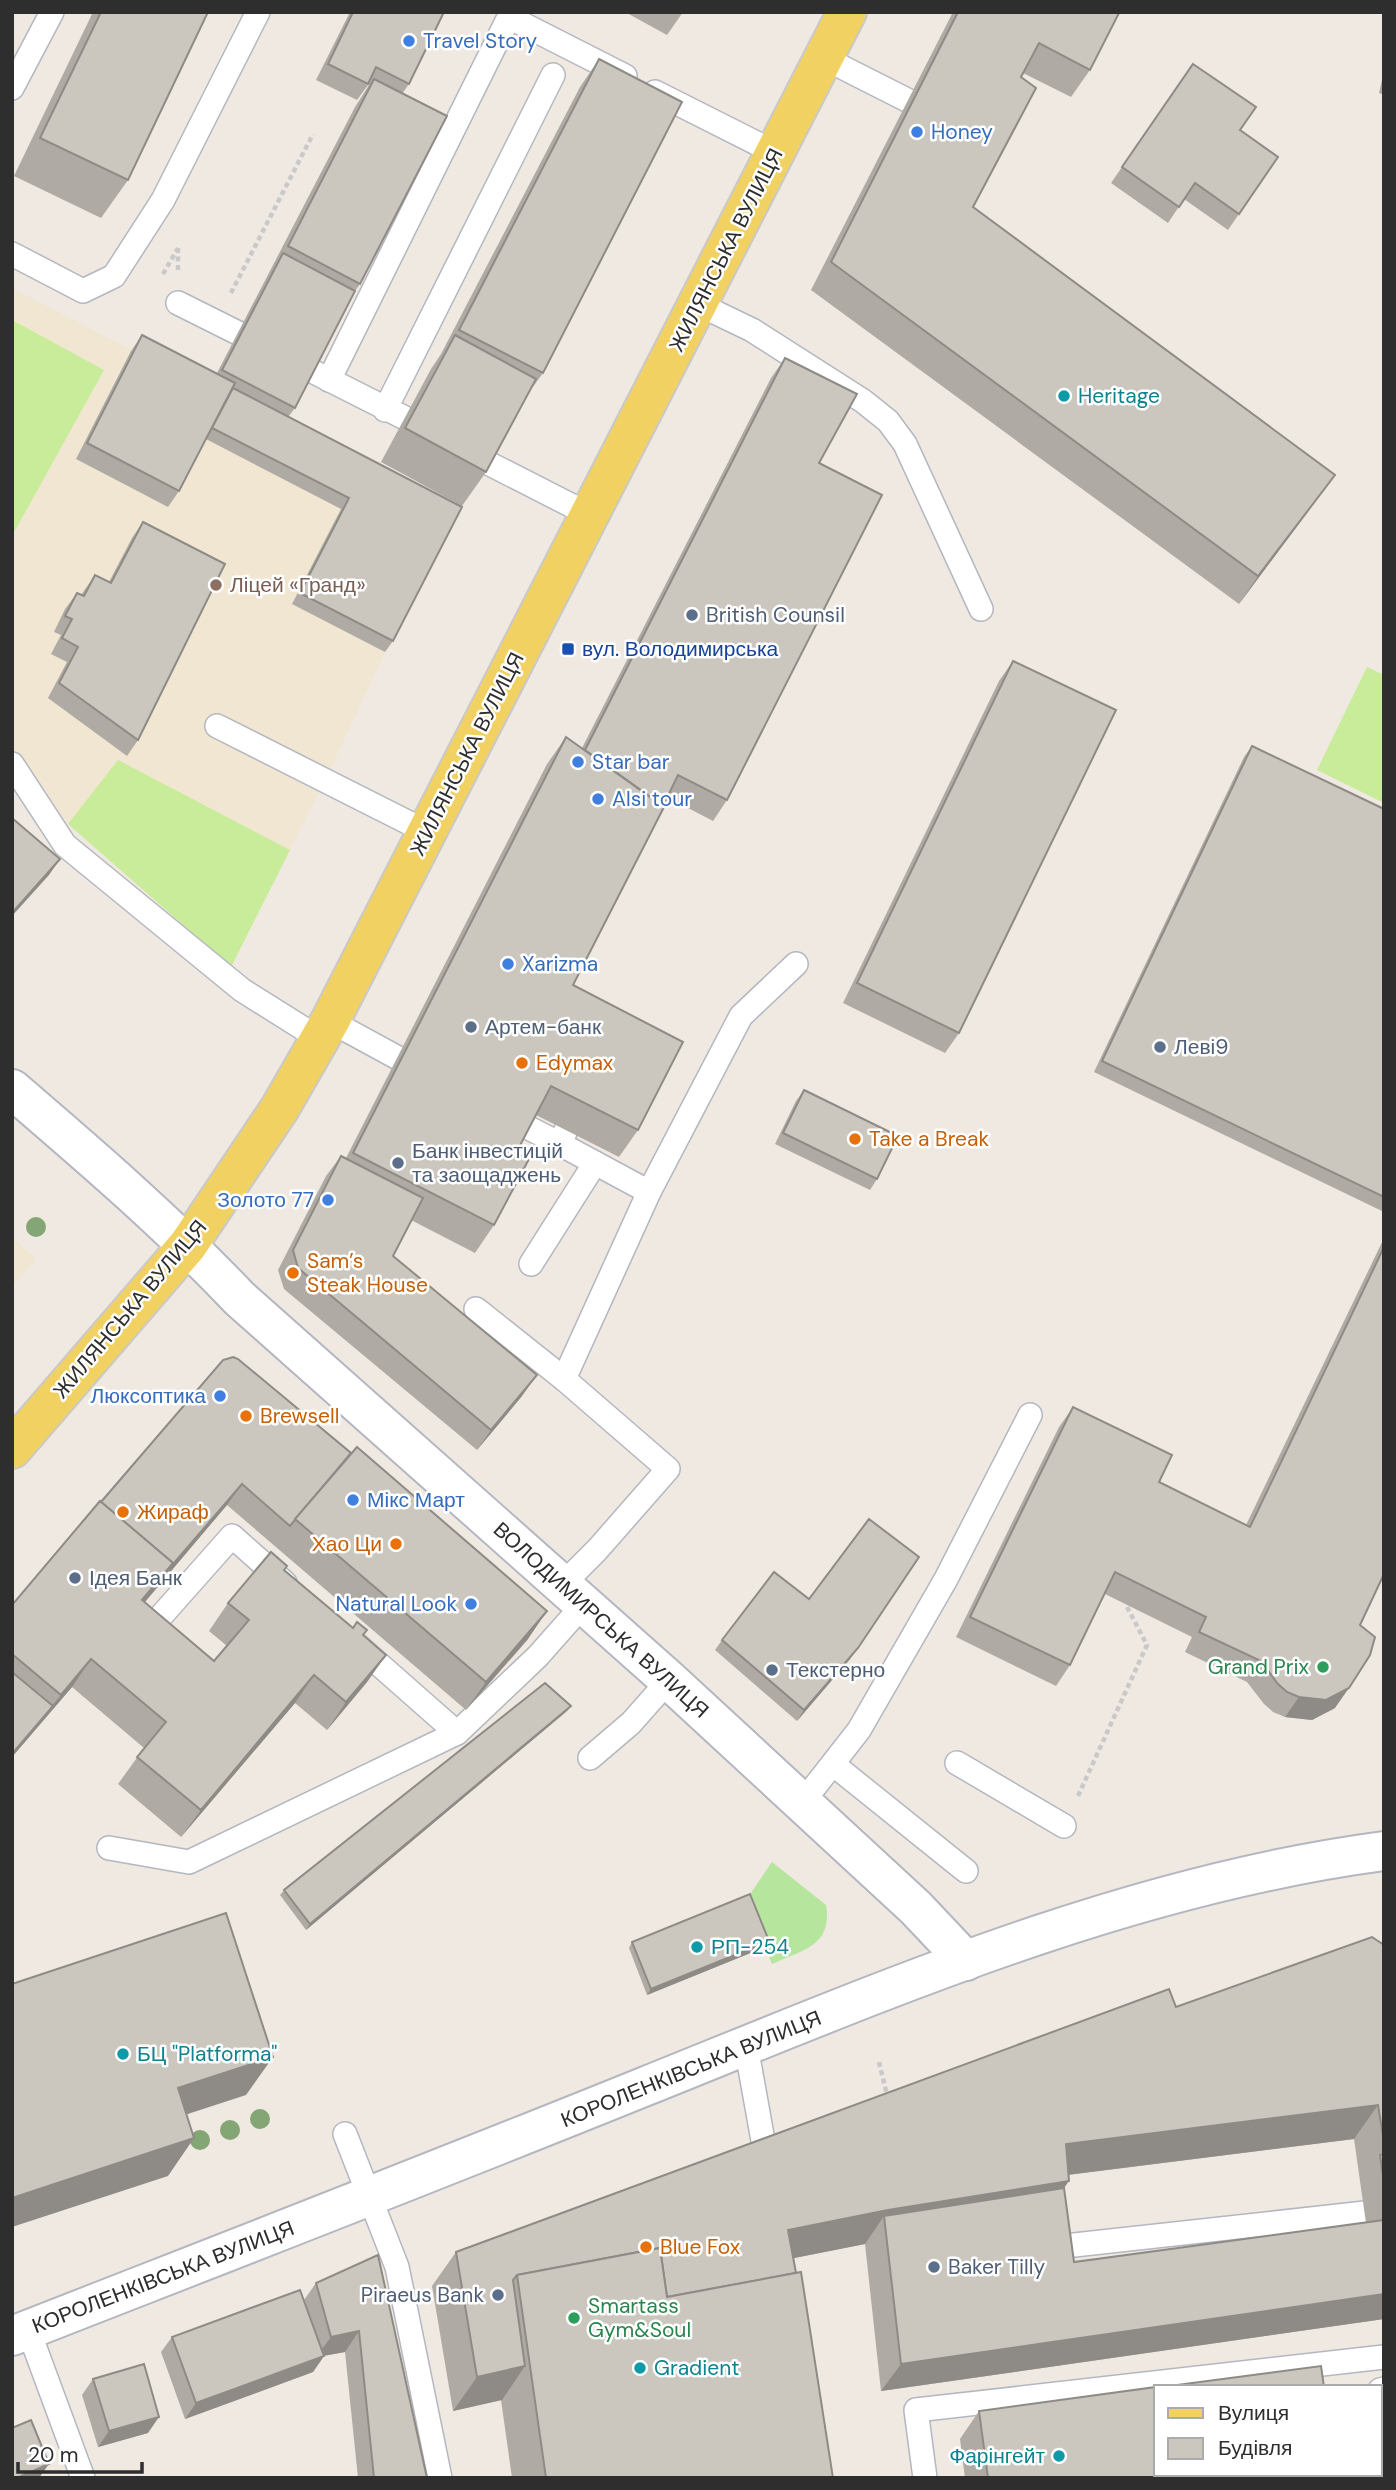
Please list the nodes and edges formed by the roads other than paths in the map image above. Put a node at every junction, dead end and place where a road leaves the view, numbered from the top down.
1 (52, 12) edge
2 (258, 12) edge
3 (848, 12) edge
4 (506, 15) edge
5 (824, 58) junction
6 (553, 75) dead end
7 (12, 88) edge
8 (909, 101) edge
9 (776, 153) junction
10 (12, 254) edge
11 (178, 303) dead end
12 (698, 304) junction
13 (238, 333) edge
14 (486, 462) edge
15 (590, 515) junction
16 (981, 609) dead end
17 (217, 726) dead end
18 (12, 764) edge
19 (427, 832) junction
20 (796, 964) dead end
21 (325, 1030) junction
22 (398, 1058) edge
23 (12, 1089) edge
24 (525, 1126) edge
25 (594, 1163) junction
26 (649, 1192) junction
27 (188, 1245) junction
28 (531, 1264) dead end
29 (476, 1309) dead end
30 (564, 1380) junction
31 (1030, 1415) dead end
32 (12, 1449) edge
33 (573, 1595) junction
34 (306, 1601) edge
35 (154, 1625) edge
36 (336, 1628) edge
37 (669, 1680) junction
38 (457, 1733) junction
39 (590, 1758) dead end
40 (957, 1763) dead end
41 (834, 1765) junction
42 (802, 1803) junction
43 (1064, 1826) road end
44 (109, 1848) dead end
45 (1384, 1852) edge
46 (966, 1871) dead end
47 (966, 1961) junction
48 (746, 2046) junction
49 (345, 2134) dead end
50 (767, 2163) edge
51 (370, 2198) junction
52 (1365, 2213) dead end
53 (1065, 2246) edge
54 (20, 2332) edge
55 (1384, 2357) edge
56 (83, 2478) edge
57 (440, 2478) edge
58 (925, 2478) edge

1 - 7 lane
2 - 10 lane
3 - 5 main road, ЖИЛЯНСЬКА ВУЛИЦЯ
4 - 6 lane
4 - 9 lane
5 - 8 lane
5 - 9 main road, ЖИЛЯНСЬКА ВУЛИЦЯ
9 - 12 main road, ЖИЛЯНСЬКА ВУЛИЦЯ
11 - 13 lane
12 - 15 main road, ЖИЛЯНСЬКА ВУЛИЦЯ
12 - 16 lane
14 - 15 lane
15 - 19 main road, ЖИЛЯНСЬКА ВУЛИЦЯ
17 - 19 lane
18 - 21 lane
19 - 21 main road, ЖИЛЯНСЬКА ВУЛИЦЯ
20 - 26 lane
21 - 22 lane
21 - 27 main road, ЖИЛЯНСЬКА ВУЛИЦЯ
23 - 27 main road, ВОЛОДИМИРСЬКА ВУЛИЦЯ
24 - 25 lane
25 - 26 lane
25 - 28 lane
26 - 30 lane
27 - 32 main road, ЖИЛЯНСЬКА ВУЛИЦЯ
27 - 33 main road, ВОЛОДИМИРСЬКА ВУЛИЦЯ
29 - 30 lane
30 - 33 lane
31 - 41 lane
33 - 37 main road, ВОЛОДИМИРСЬКА ВУЛИЦЯ
33 - 38 lane
34 - 35 lane
36 - 38 lane
37 - 39 lane
37 - 42 main road, ВОЛОДИМИРСЬКА ВУЛИЦЯ
38 - 44 lane
40 - 43 lane
41 - 42 lane
41 - 46 lane
42 - 47 main road, ВОЛОДИМИРСЬКА ВУЛИЦЯ
45 - 47 main road, КОРОЛЕНКІВСЬКА ВУЛИЦЯ
47 - 48 main road, КОРОЛЕНКІВСЬКА ВУЛИЦЯ
48 - 50 lane
48 - 51 main road, КОРОЛЕНКІВСЬКА ВУЛИЦЯ
49 - 51 lane
51 - 54 main road, КОРОЛЕНКІВСЬКА ВУЛИЦЯ
51 - 57 lane
52 - 53 lane
54 - 56 lane
55 - 58 lane

